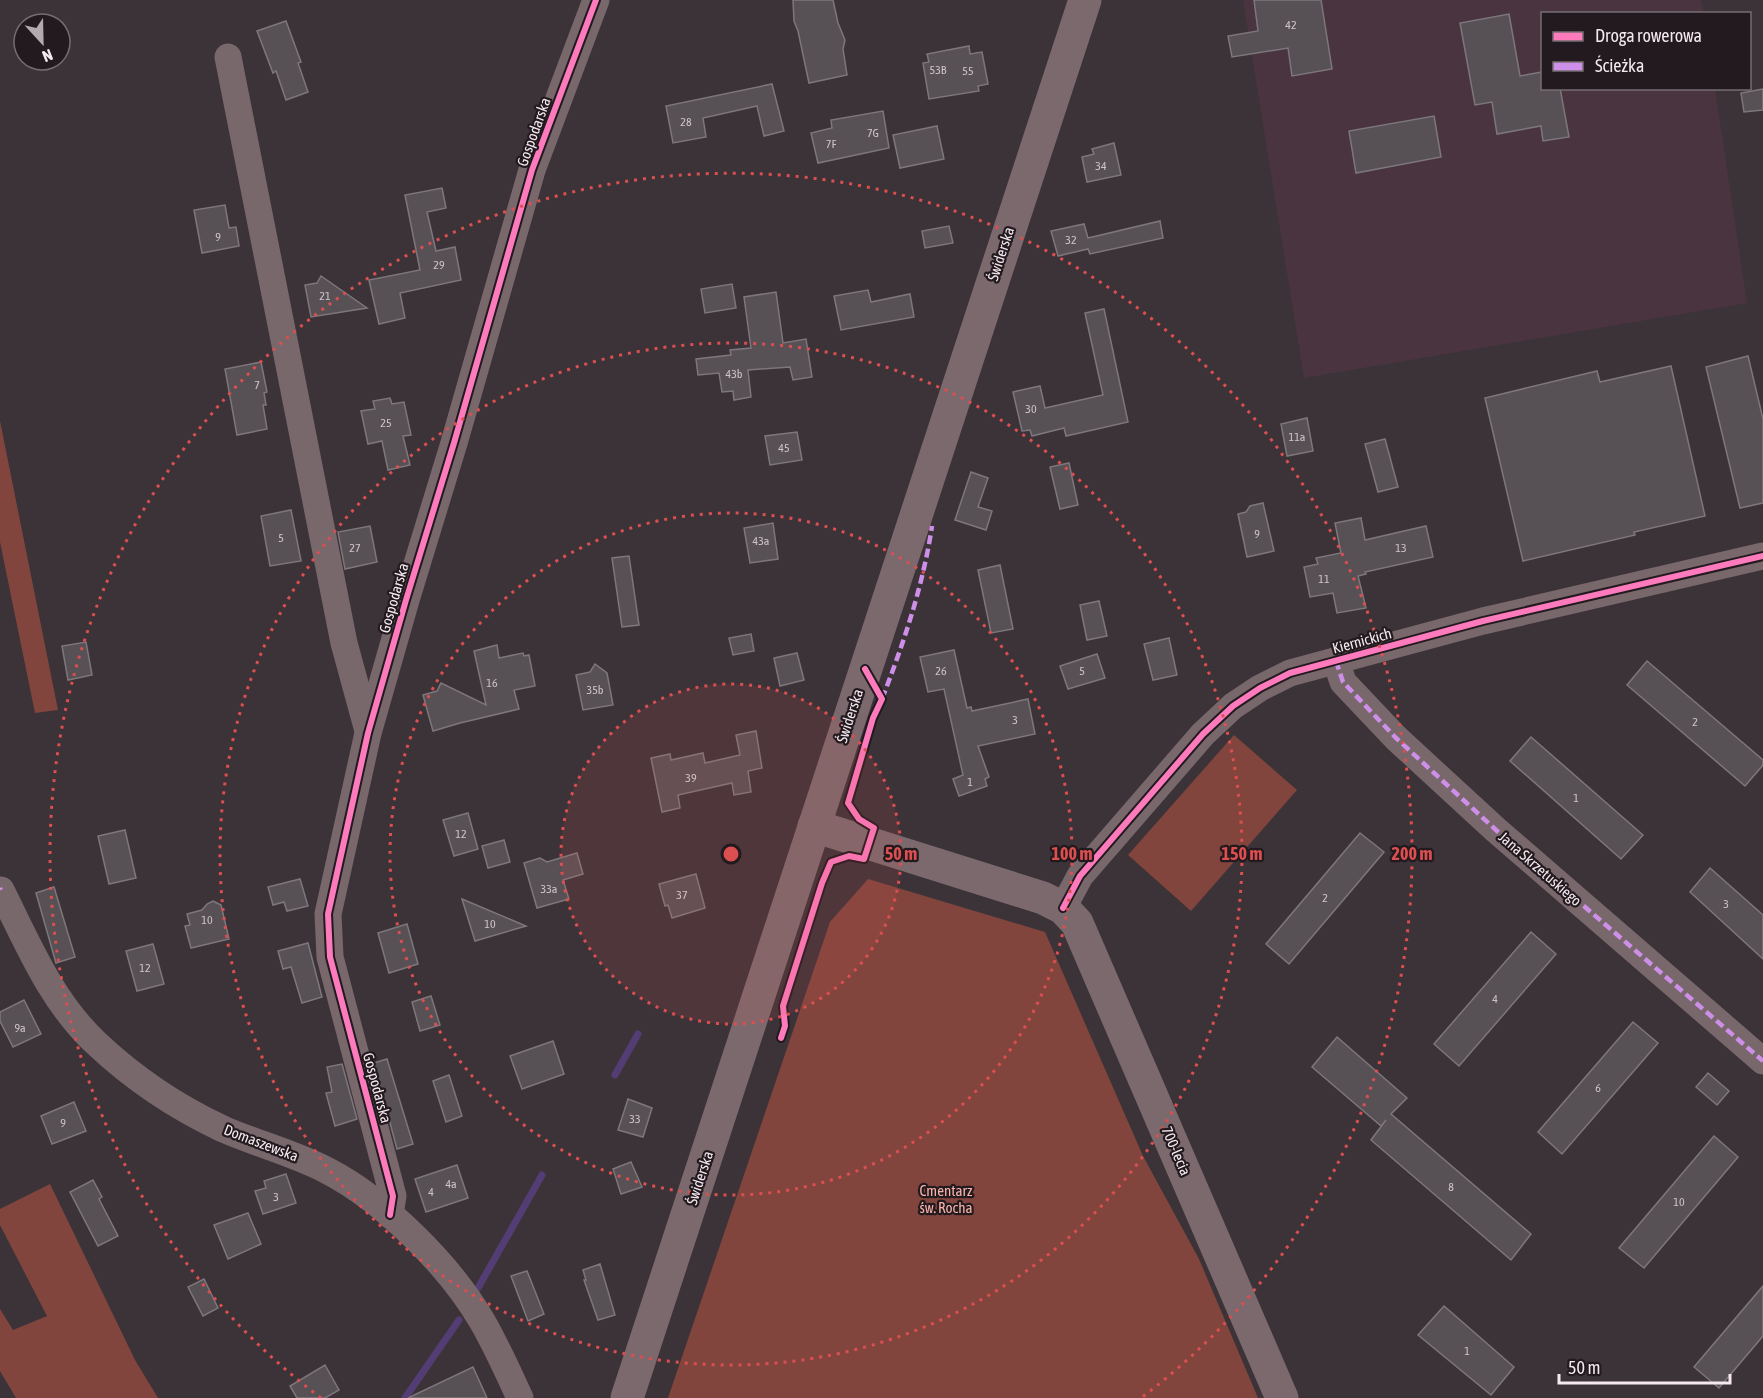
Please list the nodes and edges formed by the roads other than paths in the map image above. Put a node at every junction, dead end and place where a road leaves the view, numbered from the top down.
1 (596, 0) edge
2 (1085, 0) edge
3 (228, 57) dead end
4 (1763, 556) edge
5 (1336, 661) junction
6 (368, 733) junction
7 (814, 825) junction
8 (1, 890) edge
9 (1063, 908) junction
10 (1763, 1061) edge
11 (390, 1215) junction
12 (520, 1398) edge
13 (627, 1398) edge
14 (1282, 1398) edge

1 - 6 street, Gospodarska
2 - 7 main road, Świderska
3 - 6 street, Gospodarska
4 - 5 street, Kiernickich
5 - 9 street, Kiernickich
5 - 10 street, Jana Skrzetuskiego
6 - 11 street, Gospodarska
7 - 9 main road
7 - 13 main road, Świderska
8 - 11 street, Domaszewska
9 - 14 main road, 700-lecia
11 - 12 street, Domaszewska

